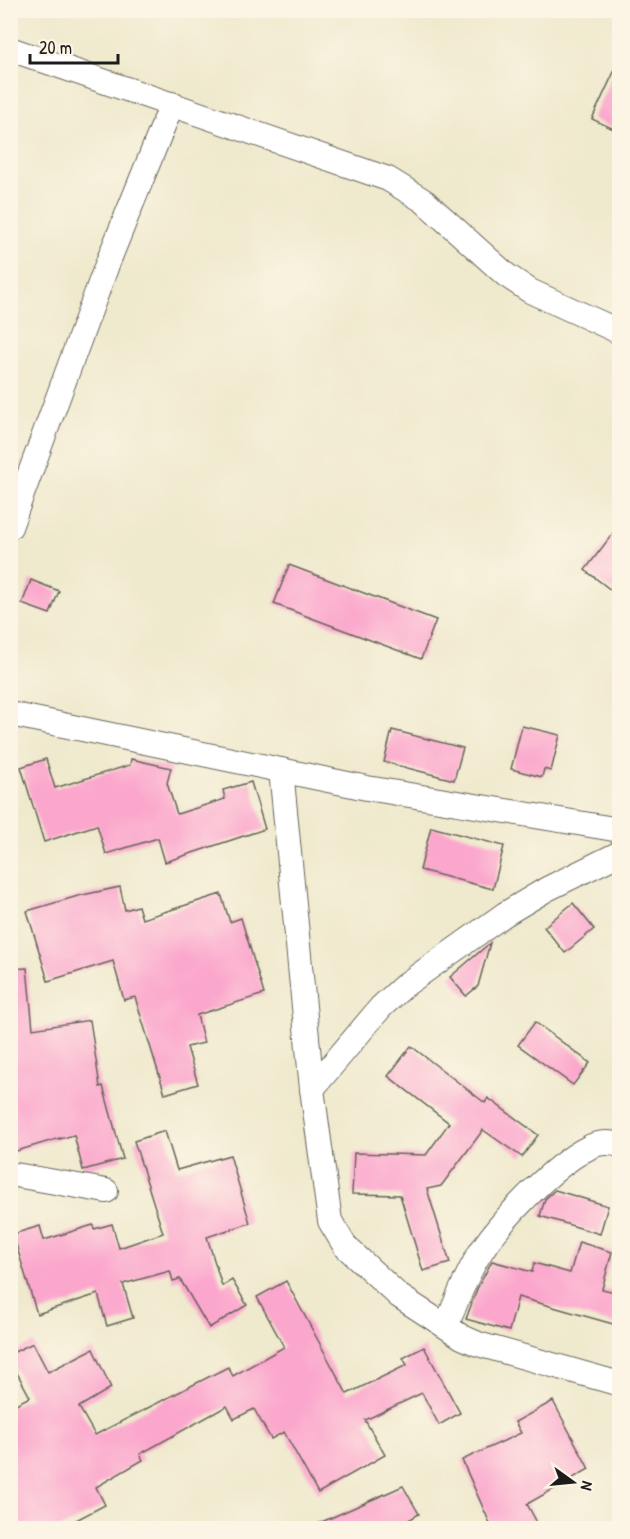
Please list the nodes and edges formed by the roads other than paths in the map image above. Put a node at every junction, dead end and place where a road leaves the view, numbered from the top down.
1 (10, 49) edge
2 (172, 104) junction
3 (620, 332) edge
4 (10, 527) edge
5 (10, 714) edge
6 (281, 770) junction
7 (620, 830) edge
8 (620, 853) edge
9 (312, 1089) junction
10 (620, 1145) edge
11 (10, 1174) edge
12 (106, 1191) dead end
13 (446, 1326) junction
14 (620, 1384) edge

1 - 2 street
2 - 3 street
2 - 4 street
5 - 6 street
6 - 7 street
6 - 9 street
8 - 9 street
9 - 13 street
10 - 13 street
11 - 12 street
13 - 14 street

